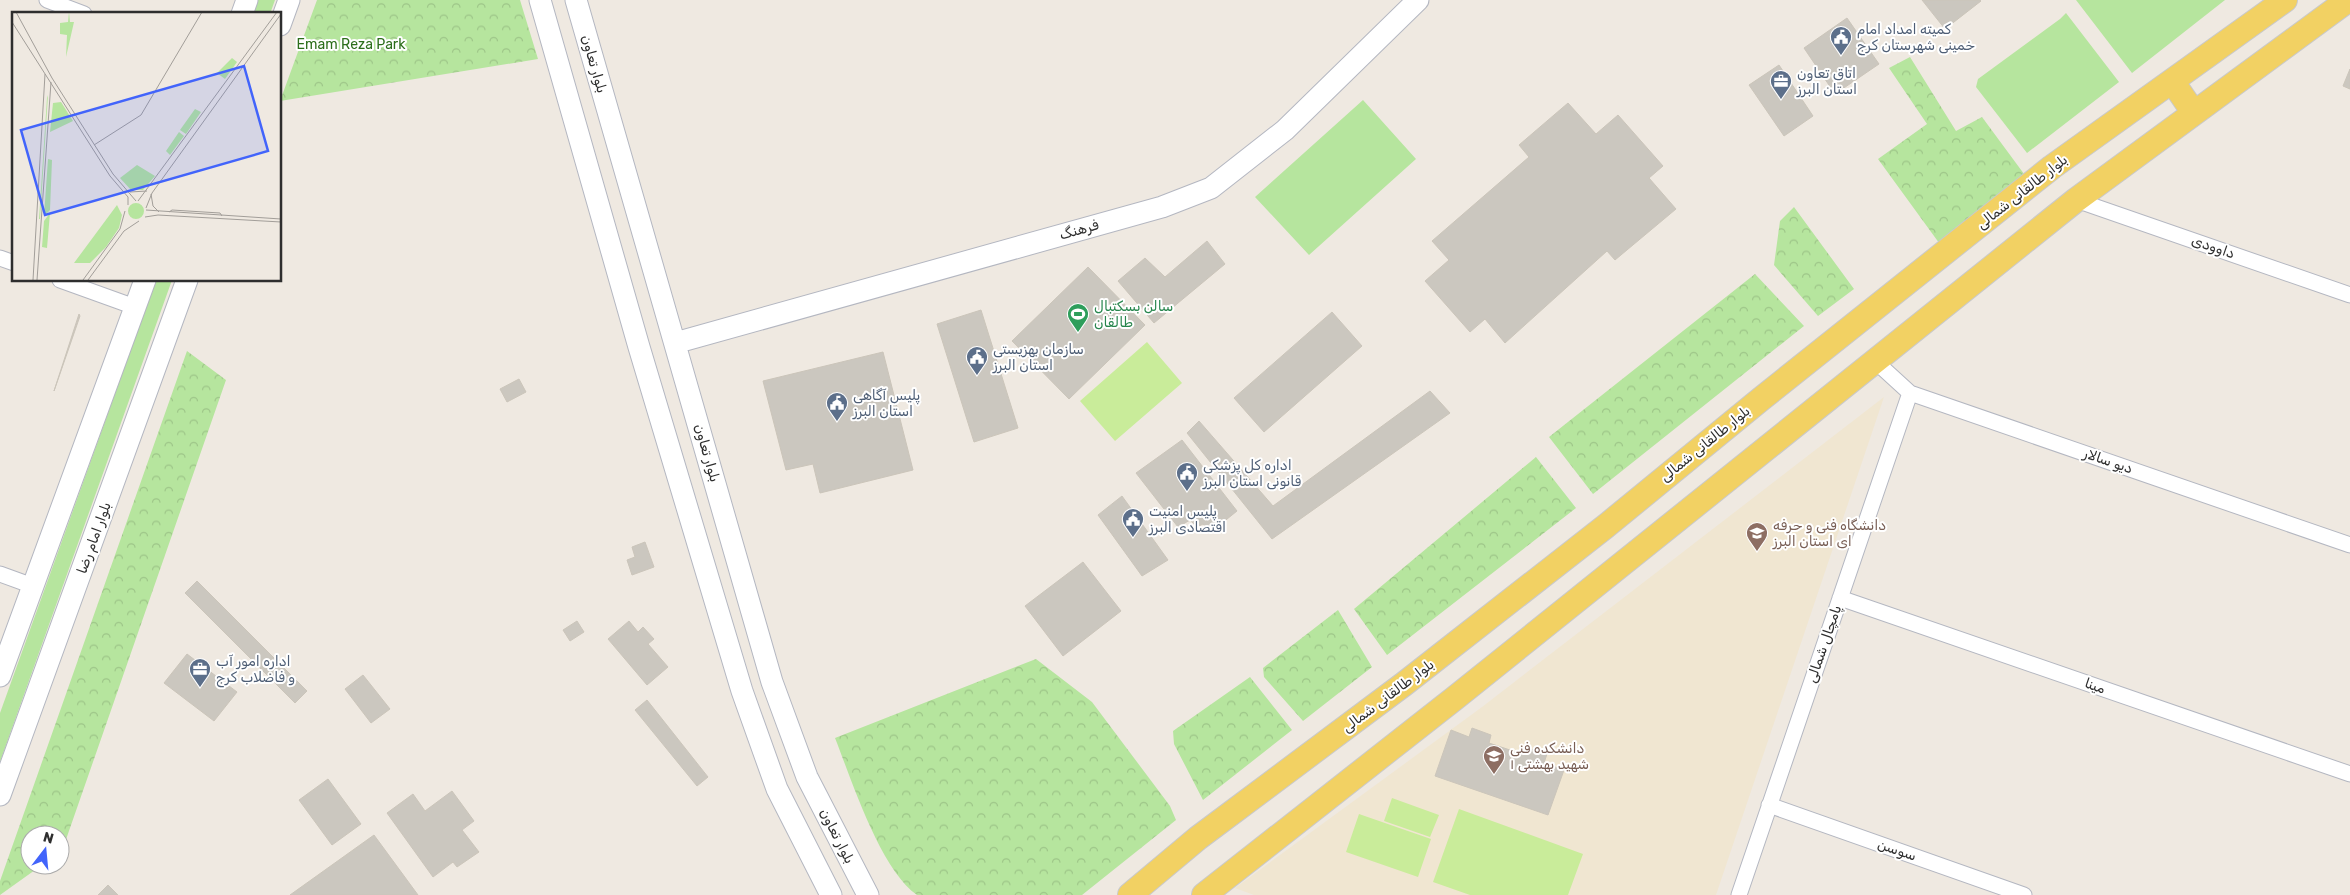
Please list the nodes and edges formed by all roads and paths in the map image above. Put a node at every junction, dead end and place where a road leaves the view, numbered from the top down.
1 (47, 0) edge
2 (247, 0) edge
3 (289, 0) edge
4 (540, 0) edge
5 (576, 0) edge
6 (1418, 0) edge
7 (2285, 0) edge
8 (2348, 0) edge
9 (79, 12) edge
10 (243, 12) edge
11 (281, 22) edge
12 (2172, 81) junction
13 (2194, 113) junction
14 (2076, 200) junction
15 (0, 258) edge
16 (12, 262) edge
17 (63, 281) edge
18 (145, 281) edge
19 (187, 281) edge
20 (2350, 295) edge
21 (135, 307) junction
22 (675, 343) junction
23 (1875, 361) junction
24 (1910, 393) junction
25 (2350, 545) edge
26 (0, 574) edge
27 (33, 586) junction
28 (1840, 598) junction
29 (0, 676) edge
30 (2350, 774) edge
31 (0, 795) edge
32 (1769, 805) junction
33 (868, 894) edge
34 (1211, 894) edge
35 (831, 895) edge
36 (1130, 895) edge
37 (1739, 895) edge
38 (2024, 895) edge

1 - 9 street
2 - 10 main road
3 - 11 main road
4 - 35 main road
5 - 22 main road, بلوار تعاون
6 - 22 main road, فرهنگ
7 - 12 main road, بلوار طالقانی شمالی
8 - 13 main road
12 - 13 main road
12 - 36 main road, بلوار طالقانی شمالی
13 - 14 main road
14 - 20 street, داوودی
14 - 23 main road
15 - 16 street
17 - 21 street
18 - 21 main road
19 - 31 main road, بلوار امام رضا
21 - 27 main road
22 - 33 main road, بلوار تعاون
23 - 24 street, دیو سالار
23 - 34 main road
24 - 25 street, دیو سالار
24 - 28 street, پامچال شمالی
26 - 27 street
27 - 29 main road
28 - 30 street, مینا
28 - 32 street, پامچال شمالی
32 - 37 street, پامچال شمالی
32 - 38 street, سوسن

